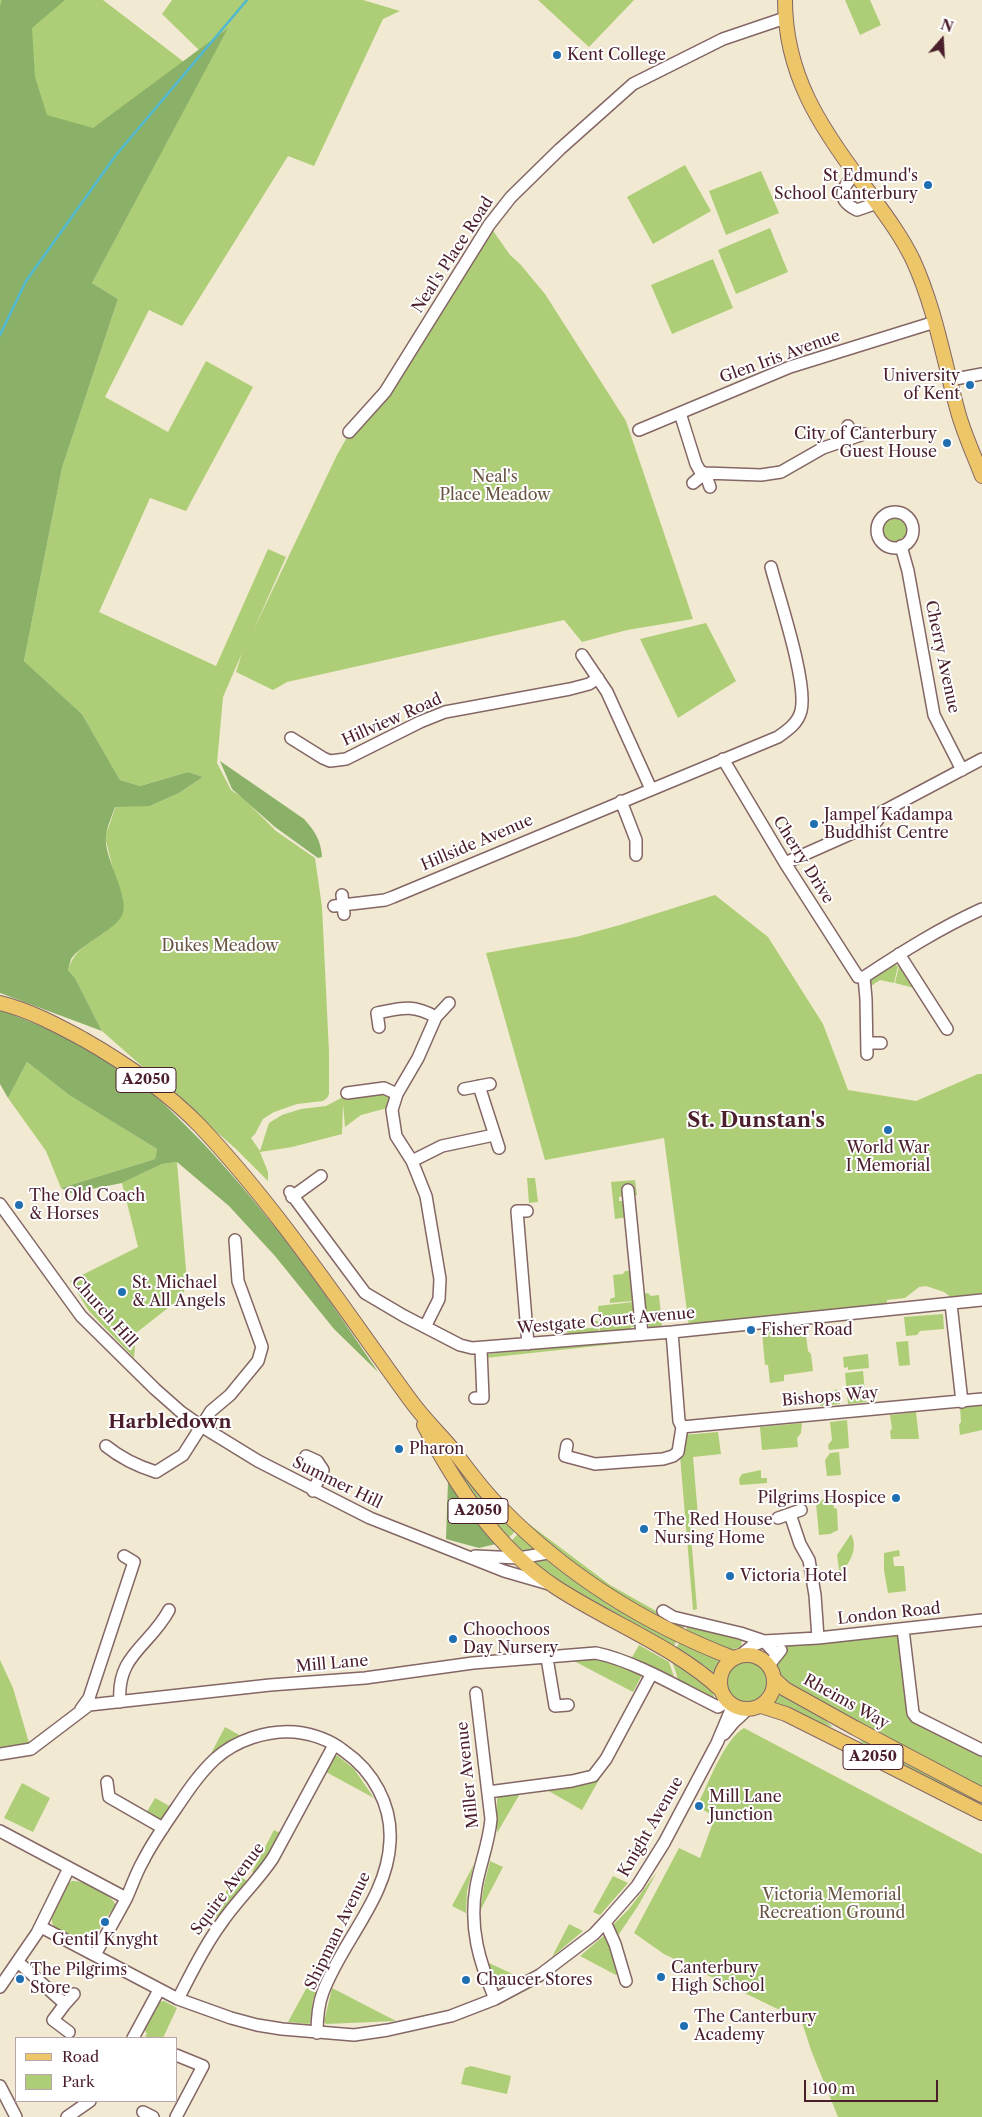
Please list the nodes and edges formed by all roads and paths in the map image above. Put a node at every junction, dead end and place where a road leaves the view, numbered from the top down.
1 (785, 0) edge
2 (785, 18) junction
3 (604, 111) junction
4 (579, 118) dead end
5 (855, 174) junction
6 (877, 203) junction
7 (935, 322) junction
8 (982, 374) edge
9 (950, 380) junction
10 (680, 413) junction
11 (848, 426) dead end
12 (639, 430) dead end
13 (349, 432) dead end
14 (864, 434) dead end
15 (852, 438) junction
16 (704, 473) junction
17 (982, 476) edge
18 (692, 483) dead end
19 (710, 487) dead end
20 (901, 546) dead end
21 (771, 567) dead end
22 (582, 655) dead end
23 (598, 678) junction
24 (291, 738) dead end
25 (723, 759) junction
26 (982, 759) edge
27 (962, 770) junction
28 (651, 789) junction
29 (621, 801) junction
30 (636, 854) dead end
31 (785, 863) junction
32 (341, 905) dead end
33 (982, 909) edge
34 (899, 954) junction
35 (858, 979) junction
36 (0, 1003) edge
37 (450, 1003) dead end
38 (436, 1017) junction
39 (943, 1024) dead end
40 (379, 1026) dead end
41 (881, 1043) dead end
42 (464, 1089) dead end
43 (347, 1093) dead end
44 (397, 1094) junction
45 (494, 1135) junction
46 (499, 1148) dead end
47 (412, 1161) junction
48 (321, 1176) dead end
49 (626, 1196) dead end
50 (0, 1204) edge
51 (528, 1211) dead end
52 (235, 1240) dead end
53 (982, 1300) edge
54 (951, 1304) junction
55 (425, 1327) junction
56 (672, 1332) junction
57 (642, 1334) junction
58 (528, 1344) junction
59 (481, 1349) junction
60 (475, 1398) dead end
61 (982, 1399) edge
62 (962, 1402) junction
63 (413, 1404) junction
64 (200, 1426) junction
65 (682, 1427) junction
66 (567, 1445) dead end
67 (106, 1446) dead end
68 (306, 1456) dead end
69 (313, 1491) junction
70 (778, 1518) dead end
71 (548, 1553) junction
72 (124, 1556) dead end
73 (465, 1556) junction
74 (519, 1558) junction
75 (812, 1576) junction
76 (799, 1578) dead end
77 (553, 1585) junction
78 (168, 1610) dead end
79 (663, 1611) dead end
80 (982, 1620) edge
81 (902, 1629) junction
82 (746, 1636) junction
83 (818, 1638) junction
84 (800, 1640) junction
85 (764, 1641) junction
86 (742, 1653) junction
87 (547, 1658) junction
88 (773, 1660) junction
89 (651, 1675) junction
90 (775, 1680) junction
91 (476, 1693) dead end
92 (727, 1699) junction
93 (120, 1702) junction
94 (568, 1704) dead end
95 (754, 1707) junction
96 (80, 1710) junction
97 (717, 1743) junction
98 (334, 1745) junction
99 (982, 1750) edge
100 (0, 1754) edge
101 (108, 1782) dead end
102 (488, 1792) junction
103 (982, 1795) edge
104 (982, 1813) edge
105 (164, 1828) junction
106 (0, 1831) edge
107 (69, 1868) junction
108 (126, 1898) junction
109 (605, 1922) junction
110 (40, 1927) junction
111 (95, 1955) junction
112 (18, 1962) junction
113 (626, 1981) dead end
114 (0, 1987) edge
115 (159, 1990) junction
116 (74, 1994) dead end
117 (178, 1999) junction
118 (495, 1999) junction
119 (65, 2004) junction
120 (68, 2032) dead end
121 (317, 2033) junction
122 (137, 2037) edge
123 (178, 2057) edge
124 (2, 2082) edge
125 (89, 2102) edge
126 (16, 2117) edge
127 (67, 2117) edge
128 (176, 2117) edge

1 - 2 main road
2 - 3 street, Neal's Place Road
2 - 5 main road
3 - 4 street, Neal's Place Road
3 - 13 street, Neal's Place Road
5 - 6 main road
5 - 6 street
6 - 7 main road
7 - 9 main road
7 - 10 street, Glen Iris Avenue
8 - 9 street
9 - 17 main road
10 - 12 street, Glen Iris Avenue
10 - 16 street
11 - 15 street
14 - 15 street
15 - 16 street
16 - 18 street
16 - 19 street
20 - 27 street, Cherry Avenue
21 - 25 street, Hillside Avenue
22 - 23 street
23 - 24 street, Hillview Road
23 - 28 street
25 - 28 street, Hillside Avenue
25 - 31 street, Cherry Drive
26 - 27 street
27 - 31 street
28 - 29 street, Hillside Avenue
29 - 30 street
29 - 32 street, Hillside Avenue
31 - 35 street, Cherry Drive
33 - 34 street
34 - 35 street
34 - 39 street
35 - 41 street
36 - 63 main road, A2050
37 - 38 street
38 - 40 street
38 - 44 street
42 - 45 street
43 - 44 street
44 - 47 street
45 - 46 street
45 - 47 street
47 - 55 street
48 - 55 street, Westgate Court Avenue
49 - 57 street
50 - 64 street, Church Hill
51 - 58 street
52 - 64 street
53 - 54 street, Westgate Court Avenue
54 - 56 street, Westgate Court Avenue
54 - 62 street
55 - 59 street, Westgate Court Avenue
56 - 57 street, Westgate Court Avenue
56 - 65 street
57 - 58 street, Westgate Court Avenue
58 - 59 street, Westgate Court Avenue
59 - 60 street
61 - 62 street, Bishops Way
62 - 65 street, Bishops Way
63 - 71 main road, A2050
63 - 74 main road, A2050
64 - 67 street
64 - 69 street, Summer Hill
65 - 66 street
68 - 69 street
69 - 73 street, Summer Hill
70 - 75 street
71 - 74 street, Summer Hill
71 - 86 main road, A2050
72 - 96 street, Mill Lane
73 - 74 street, Summer Hill
73 - 77 street, Summer Hill
74 - 77 main road, A2050
75 - 76 street
75 - 83 street
77 - 92 main road, A2050
78 - 93 street
79 - 82 street, London Road
80 - 81 street, London Road
81 - 83 street, London Road
81 - 99 street
82 - 85 street, London Road
82 - 86 street
83 - 84 street, London Road
84 - 85 street, London Road
84 - 88 street, London Road
85 - 86 street, London Road
85 - 88 street
86 - 88 main road, A2050
86 - 92 main road
87 - 89 street, Mill Lane
87 - 93 street, Mill Lane
87 - 94 street
88 - 90 main road
89 - 92 street, Mill Lane
89 - 102 street
90 - 95 main road
90 - 103 main road, Rheims Way / A2050
91 - 102 street, Miller Avenue
92 - 95 main road, A2050
92 - 97 street, Knight Avenue
93 - 96 street, Mill Lane
95 - 97 street, Knight Avenue
95 - 104 main road, A2050
96 - 100 street, Mill Lane
97 - 109 street, Knight Avenue
98 - 105 street, Shipman Avenue
98 - 117 street, Squire Avenue
98 - 121 street, Shipman Avenue
101 - 105 street
102 - 118 street, Miller Avenue
105 - 108 street, Shipman Avenue
106 - 107 street
107 - 108 street
107 - 110 street
108 - 111 street, Shipman Avenue
109 - 113 street
109 - 118 street, Knight Avenue
110 - 111 street, Knight Avenue
110 - 112 street
111 - 115 street, Knight Avenue
112 - 114 street
112 - 119 street
115 - 117 street, Knight Avenue
115 - 122 street
116 - 119 street
117 - 121 street, Knight Avenue
118 - 121 street, Knight Avenue
119 - 120 street
123 - 128 street
124 - 126 street
125 - 127 street

